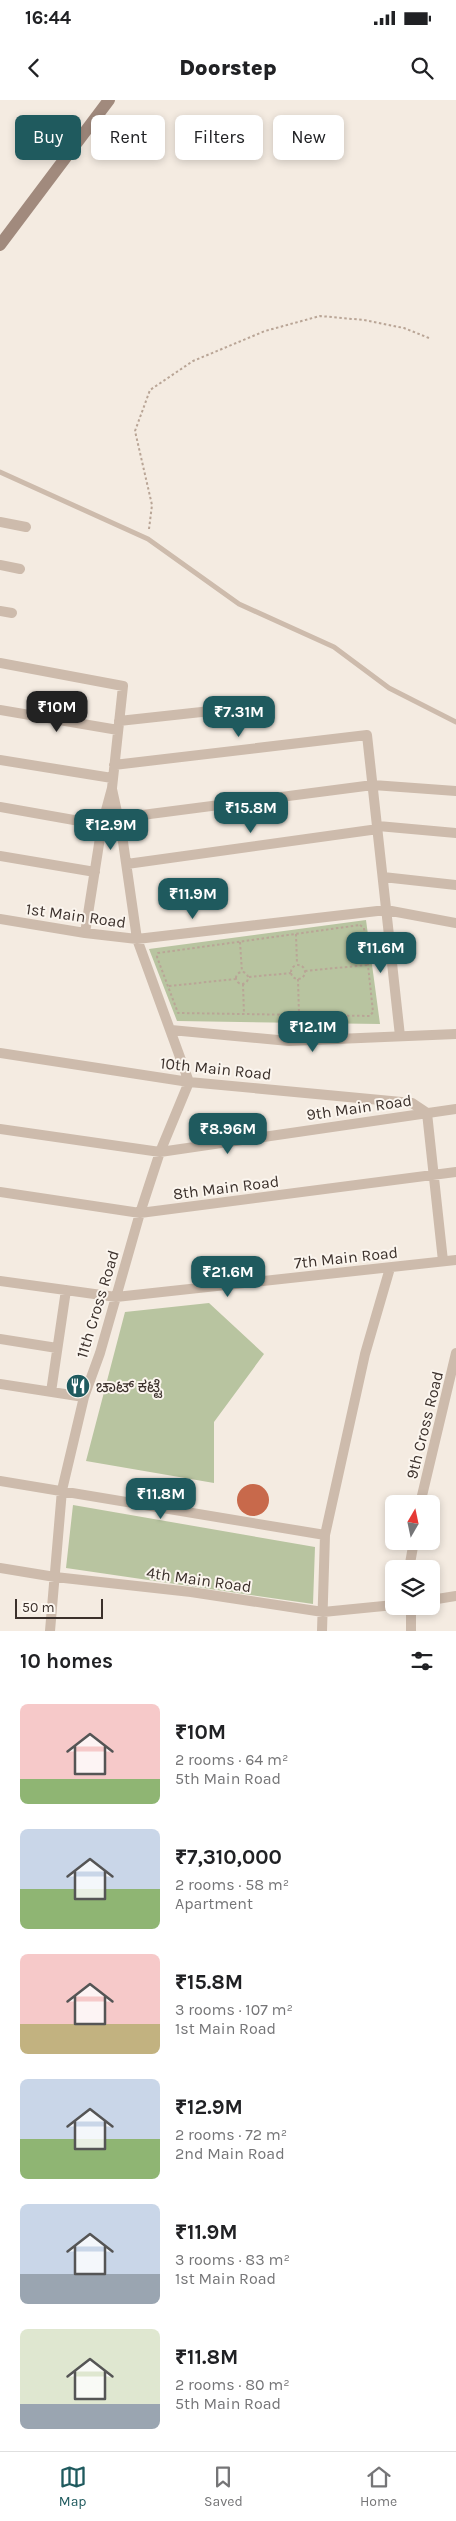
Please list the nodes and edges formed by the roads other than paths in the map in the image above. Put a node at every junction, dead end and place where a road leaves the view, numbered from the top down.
1 (109, 100) edge
2 (0, 245) edge
3 (0, 472) edge
4 (0, 522) edge
5 (26, 527) dead end
6 (0, 565) edge
7 (20, 569) dead end
8 (0, 611) edge
9 (12, 613) dead end
10 (0, 663) edge
11 (229, 709) dead end
12 (0, 710) edge
13 (456, 722) edge
14 (118, 725) junction
15 (0, 760) edge
16 (114, 766) junction
17 (112, 783) junction
18 (373, 785) junction
19 (456, 791) edge
20 (0, 807) edge
21 (119, 818) junction
22 (102, 825) junction
23 (378, 828) junction
24 (456, 833) edge
25 (122, 835) junction
26 (100, 836) junction
27 (0, 856) edge
28 (127, 864) junction
29 (95, 872) junction
30 (383, 877) junction
31 (456, 885) edge
32 (386, 910) junction
33 (0, 919) edge
34 (456, 923) edge
35 (84, 933) junction
36 (137, 939) junction
37 (170, 1030) junction
38 (456, 1034) edge
39 (400, 1036) junction
40 (0, 1053) edge
41 (189, 1082) junction
42 (456, 1109) edge
43 (427, 1112) junction
44 (0, 1129) edge
45 (160, 1152) junction
46 (456, 1172) edge
47 (433, 1175) junction
48 (0, 1192) edge
49 (140, 1213) junction
50 (456, 1260) edge
51 (443, 1262) junction
52 (390, 1268) junction
53 (0, 1281) edge
54 (66, 1290) junction
55 (116, 1297) junction
56 (0, 1339) edge
57 (57, 1348) junction
58 (456, 1353) edge
59 (454, 1370) edge
60 (0, 1384) edge
61 (51, 1392) junction
62 (84, 1397) junction
63 (0, 1481) edge
64 (62, 1490) junction
65 (422, 1495) edge
66 (325, 1535) junction
67 (0, 1568) edge
68 (55, 1577) junction
69 (456, 1596) edge
70 (440, 1599) edge
71 (385, 1606) edge
72 (323, 1612) junction
73 (411, 1615) edge
74 (50, 1631) edge
75 (322, 1631) edge
76 (411, 1631) edge

1 - 2 street
3 - 13 lane
4 - 5 street
6 - 7 street
8 - 9 street
10 - 14 street
11 - 14 street
12 - 14 street
14 - 16 street
15 - 17 street
16 - 17 street
16 - 18 street
17 - 21 street
17 - 22 street
18 - 19 street
18 - 21 street
18 - 23 street
20 - 22 street
21 - 25 street
22 - 26 street
23 - 24 street
23 - 28 street
23 - 30 street
25 - 26 street
25 - 28 street
26 - 29 street
27 - 29 street
28 - 36 street
29 - 35 street
30 - 31 street
30 - 32 street
32 - 34 street, 1st Main Road
32 - 36 street, 1st Main Road
32 - 39 street
33 - 35 street, 1st Main Road
35 - 36 street, 1st Main Road
36 - 37 street
37 - 39 street
37 - 41 street
38 - 39 street
40 - 41 street, 10th Main Road
41 - 43 street, 10th Main Road
41 - 45 street, 11th Cross Road
42 - 43 street, 9th Main Road
43 - 45 street, 9th Main Road
43 - 47 street
44 - 45 street, 9th Main Road
45 - 49 street, 11th Cross Road
46 - 47 street, 8th Main Road
47 - 49 street, 8th Main Road
47 - 51 street
48 - 49 street, 8th Main Road
49 - 55 street, 11th Cross Road
50 - 51 street, 7th Main Road
51 - 52 street, 7th Main Road
52 - 55 street, 7th Main Road
52 - 66 street
53 - 54 street, 7th Main Road
54 - 55 street, 7th Main Road
54 - 57 street
55 - 62 street, 11th Cross Road
56 - 57 street
57 - 61 street
58 - 59 street, 9th Cross Road
59 - 65 street, 9th Cross Road
60 - 61 street
61 - 62 street
62 - 64 street, 11th Cross Road
63 - 64 street
64 - 66 street
64 - 68 street, 11th Cross Road
66 - 72 street
67 - 68 street, 4th Main Road
68 - 72 street, 4th Main Road
68 - 74 street, 11th Cross Road
69 - 70 street
71 - 72 street, 4th Main Road
72 - 75 street
73 - 76 street

